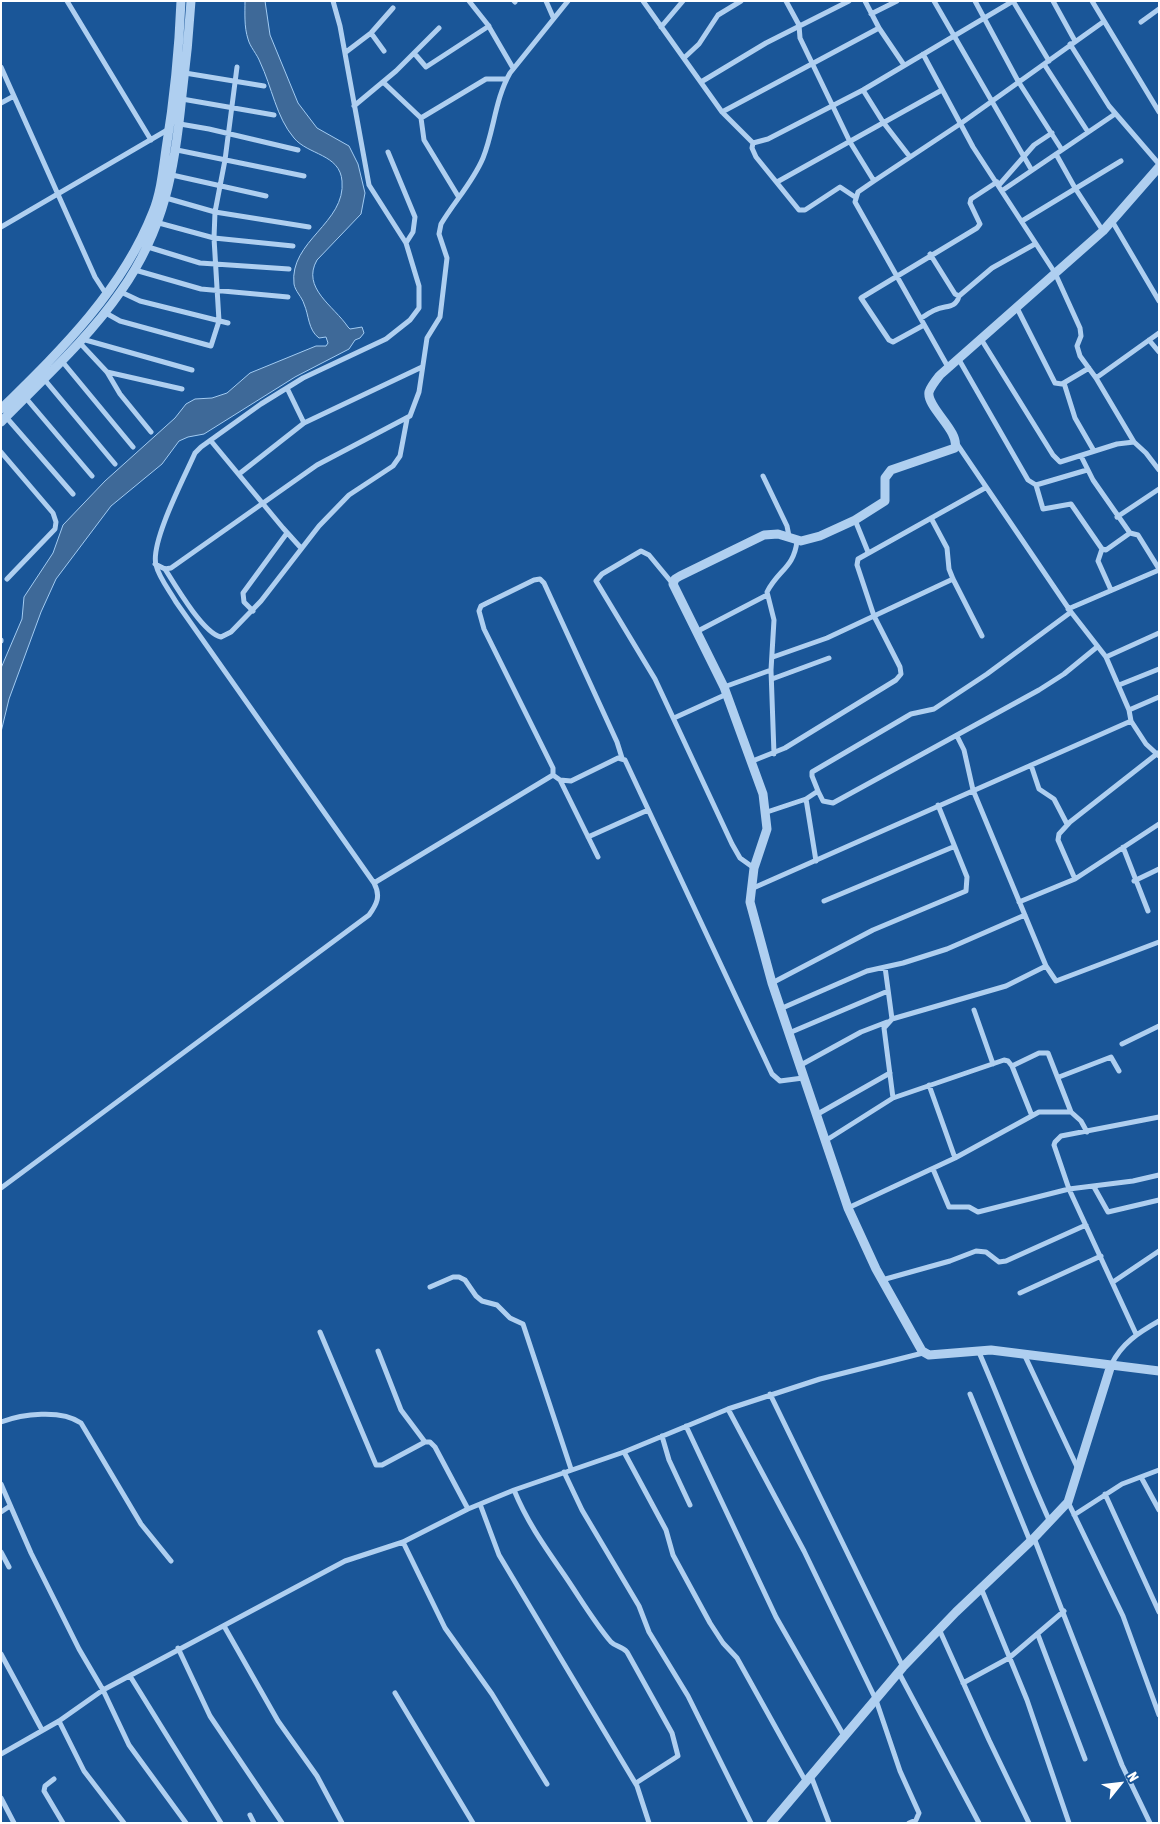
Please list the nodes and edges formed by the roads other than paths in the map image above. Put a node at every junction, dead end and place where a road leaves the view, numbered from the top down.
1 (67, 1) edge
2 (181, 1) edge
3 (191, 1) edge
4 (333, 1) edge
5 (469, 1) edge
6 (546, 1) edge
7 (568, 1) edge
8 (643, 1) edge
9 (683, 1) edge
10 (786, 1) edge
11 (849, 1) edge
12 (865, 1) edge
13 (897, 1) edge
14 (934, 1) edge
15 (975, 1) edge
16 (1013, 1) edge
17 (1053, 1) edge
18 (1092, 1) edge
19 (738, 2) edge
20 (393, 8) dead end
21 (1159, 9) edge
22 (871, 14) junction
23 (984, 16) junction
24 (553, 17) junction
25 (1103, 22) junction
26 (1141, 22) dead end
27 (799, 25) junction
28 (489, 26) junction
29 (661, 27) junction
30 (438, 28) dead end
31 (879, 28) junction
32 (370, 33) junction
33 (954, 36) junction
34 (1072, 43) junction
35 (384, 51) dead end
36 (346, 52) junction
37 (414, 53) junction
38 (923, 54) junction
39 (684, 58) junction
40 (811, 62) junction
41 (1046, 62) junction
42 (904, 65) junction
43 (1, 67) edge
44 (237, 67) dead end
45 (513, 68) junction
46 (185, 73) junction
47 (506, 79) junction
48 (235, 81) junction
49 (1018, 81) junction
50 (383, 82) junction
51 (701, 82) junction
52 (264, 86) dead end
53 (863, 90) junction
54 (942, 90) junction
55 (14, 96) junction
56 (182, 99) junction
57 (992, 101) junction
58 (1, 103) edge
59 (832, 105) junction
60 (354, 106) junction
61 (232, 108) junction
62 (722, 112) junction
63 (1159, 112) edge
64 (1116, 114) junction
65 (274, 116) dead end
66 (421, 118) junction
67 (882, 122) junction
68 (180, 124) junction
69 (960, 124) junction
70 (169, 129) junction
71 (1088, 132) junction
72 (1052, 133) junction
73 (228, 134) junction
74 (151, 140) junction
75 (850, 142) junction
76 (753, 143) junction
77 (177, 150) junction
78 (298, 150) dead end
79 (1062, 150) junction
80 (388, 152) dead end
81 (1056, 154) junction
82 (1024, 156) junction
83 (910, 157) junction
84 (225, 160) junction
85 (1121, 160) dead end
86 (1159, 166) edge
87 (1031, 169) junction
88 (172, 175) junction
89 (304, 176) dead end
90 (874, 180) junction
91 (776, 182) junction
92 (998, 183) junction
93 (219, 185) junction
94 (1075, 188) junction
95 (1002, 190) junction
96 (59, 195) junction
97 (266, 196) dead end
98 (458, 196) junction
99 (855, 197) junction
100 (166, 198) junction
101 (215, 212) junction
102 (1022, 220) junction
103 (1112, 221) junction
104 (159, 223) junction
105 (1, 227) edge
106 (309, 227) dead end
107 (1103, 231) junction
108 (214, 238) junction
109 (406, 242) junction
110 (1036, 244) junction
111 (293, 246) dead end
112 (148, 247) junction
113 (930, 254) junction
114 (216, 265) junction
115 (289, 269) dead end
116 (135, 270) junction
117 (1055, 273) junction
118 (897, 275) junction
119 (219, 291) junction
120 (121, 292) junction
121 (106, 294) junction
122 (959, 296) junction
123 (288, 297) dead end
124 (1159, 301) edge
125 (1017, 308) junction
126 (104, 312) junction
127 (921, 318) junction
128 (219, 321) junction
129 (228, 323) dead end
130 (924, 325) junction
131 (1159, 333) edge
132 (982, 339) junction
133 (80, 340) junction
134 (1149, 340) junction
135 (1159, 352) edge
136 (958, 358) junction
137 (61, 360) junction
138 (422, 367) junction
139 (948, 368) junction
140 (1089, 368) junction
141 (192, 370) dead end
142 (107, 372) junction
143 (43, 378) junction
144 (1096, 378) junction
145 (1064, 383) junction
146 (287, 388) junction
147 (182, 389) dead end
148 (26, 397) junction
149 (3, 416) edge
150 (407, 419) junction
151 (304, 423) junction
152 (152, 432) dead end
153 (211, 441) junction
154 (1134, 442) junction
155 (956, 443) junction
156 (133, 448) dead end
157 (1094, 451) junction
158 (1, 452) edge
159 (1080, 456) junction
160 (115, 464) dead end
161 (1087, 470) junction
162 (1159, 470) edge
163 (239, 474) junction
164 (92, 476) dead end
165 (763, 476) dead end
166 (1036, 485) junction
167 (985, 488) junction
168 (1159, 489) edge
169 (73, 494) dead end
170 (262, 502) junction
171 (1117, 517) junction
172 (931, 518) junction
173 (855, 520) junction
174 (287, 533) junction
175 (1130, 533) junction
176 (793, 538) junction
177 (302, 548) junction
178 (1102, 549) junction
179 (868, 552) junction
180 (155, 564) junction
181 (166, 569) junction
182 (1159, 570) edge
183 (953, 579) junction
184 (7, 580) dead end
185 (673, 584) junction
186 (1111, 590) junction
187 (767, 595) junction
188 (1070, 610) junction
189 (253, 611) junction
190 (874, 616) junction
191 (696, 632) junction
192 (1159, 633) edge
193 (982, 636) dead end
194 (1097, 647) junction
195 (773, 657) junction
196 (1106, 657) junction
197 (829, 658) dead end
198 (1159, 669) edge
199 (771, 670) junction
200 (772, 678) junction
201 (1119, 685) junction
202 (725, 691) junction
203 (1159, 697) edge
204 (1129, 710) junction
205 (674, 718) junction
206 (1131, 721) junction
207 (957, 736) junction
208 (774, 754) junction
209 (1158, 755) edge
210 (622, 758) junction
211 (750, 762) junction
212 (1031, 765) junction
213 (553, 775) junction
214 (560, 780) junction
215 (973, 790) junction
216 (818, 791) junction
217 (806, 799) junction
218 (938, 805) junction
219 (648, 810) junction
220 (767, 812) junction
221 (1067, 824) junction
222 (1159, 824) edge
223 (588, 837) junction
224 (1122, 846) junction
225 (953, 847) junction
226 (598, 857) dead end
227 (816, 861) junction
228 (754, 868) junction
229 (1159, 869) edge
230 (1075, 879) junction
231 (1134, 881) junction
232 (374, 883) junction
233 (750, 889) junction
234 (824, 901) dead end
235 (1020, 902) junction
236 (1148, 912) dead end
237 (1025, 915) junction
238 (1159, 942) edge
239 (1046, 966) junction
240 (885, 967) junction
241 (772, 983) junction
242 (888, 992) junction
243 (780, 1009) junction
244 (974, 1010) dead end
245 (889, 1021) junction
246 (1159, 1026) edge
247 (788, 1034) junction
248 (1122, 1044) dead end
249 (993, 1064) junction
250 (799, 1066) junction
251 (1012, 1066) junction
252 (1119, 1071) dead end
253 (890, 1073) junction
254 (1059, 1077) junction
255 (803, 1078) junction
256 (929, 1085) junction
257 (893, 1098) junction
258 (1072, 1112) junction
259 (816, 1116) junction
260 (1032, 1116) junction
261 (1159, 1117) edge
262 (1087, 1132) junction
263 (825, 1141) junction
264 (955, 1158) junction
265 (932, 1169) junction
266 (1159, 1175) edge
267 (1094, 1187) junction
268 (1, 1188) edge
269 (1069, 1189) junction
270 (1159, 1200) edge
271 (848, 1208) junction
272 (1086, 1225) junction
273 (1159, 1251) edge
274 (1101, 1256) junction
275 (882, 1280) junction
276 (1113, 1282) junction
277 (430, 1288) dead end
278 (1020, 1293) dead end
279 (1159, 1321) edge
280 (320, 1332) dead end
281 (1136, 1334) junction
282 (978, 1350) junction
283 (378, 1351) dead end
284 (924, 1353) junction
285 (1024, 1354) junction
286 (1111, 1364) junction
287 (1159, 1371) edge
288 (770, 1394) junction
289 (970, 1394) dead end
290 (728, 1409) junction
291 (1, 1422) edge
292 (686, 1426) junction
293 (662, 1436) junction
294 (425, 1442) junction
295 (624, 1452) junction
296 (571, 1469) junction
297 (1078, 1469) junction
298 (1159, 1470) edge
299 (564, 1472) junction
300 (1141, 1477) junction
301 (1, 1484) edge
302 (514, 1490) junction
303 (1105, 1494) junction
304 (1068, 1502) junction
305 (480, 1504) junction
306 (690, 1505) dead end
307 (10, 1506) junction
308 (468, 1509) junction
309 (1159, 1510) edge
310 (1, 1512) edge
311 (1074, 1515) junction
312 (1050, 1522) junction
313 (1032, 1539) junction
314 (403, 1542) junction
315 (1, 1552) edge
316 (171, 1562) dead end
317 (9, 1567) dead end
318 (981, 1588) junction
319 (1064, 1611) junction
320 (1159, 1612) edge
321 (224, 1626) junction
322 (940, 1629) junction
323 (1038, 1635) junction
324 (178, 1648) junction
325 (1, 1654) edge
326 (1009, 1658) junction
327 (901, 1670) junction
328 (130, 1676) junction
329 (963, 1683) junction
330 (103, 1690) junction
331 (395, 1693) dead end
332 (876, 1700) junction
333 (1159, 1715) edge
334 (59, 1720) junction
335 (42, 1730) junction
336 (844, 1736) junction
337 (1, 1754) edge
338 (1085, 1759) dead end
339 (808, 1778) junction
340 (54, 1779) dead end
341 (636, 1783) junction
342 (547, 1784) dead end
343 (1, 1798) edge
344 (250, 1815) dead end
345 (14, 1823) edge
346 (63, 1823) edge
347 (124, 1823) edge
348 (186, 1823) edge
349 (222, 1823) edge
350 (254, 1823) edge
351 (282, 1823) edge
352 (342, 1823) edge
353 (473, 1823) edge
354 (649, 1823) edge
355 (751, 1823) edge
356 (771, 1823) edge
357 (829, 1823) edge
358 (909, 1823) edge
359 (979, 1823) edge
360 (1029, 1823) edge
361 (1069, 1823) edge
362 (1150, 1823) edge

1 - 74 street
2 - 70 street
3 - 46 street
4 - 36 street
5 - 28 street
6 - 24 street
7 - 24 street
8 - 29 street
9 - 29 street
10 - 27 street
11 - 27 street
12 - 22 street
13 - 22 street
14 - 33 street
15 - 23 street
16 - 23 street
16 - 41 street
17 - 34 street
18 - 25 street
19 - 39 street
20 - 32 street
21 - 26 street
22 - 31 street
23 - 33 street
23 - 49 street
24 - 45 street
25 - 34 street
25 - 63 street
27 - 40 street
27 - 51 street
28 - 37 street
28 - 45 street
29 - 39 street
30 - 37 street
31 - 40 street
31 - 42 street
32 - 35 street
32 - 36 street
33 - 38 street
33 - 57 street
34 - 41 street
34 - 64 street
36 - 60 street
37 - 50 street
38 - 42 street
38 - 54 street
39 - 51 street
40 - 59 street
40 - 62 street
41 - 49 street
41 - 71 street
42 - 53 street
43 - 55 street
44 - 48 street
45 - 47 street
46 - 48 street
46 - 56 street
47 - 66 street
47 - 98 street
48 - 52 street
48 - 61 street
49 - 57 street
49 - 72 street
50 - 60 street
50 - 66 street
51 - 62 street
53 - 59 street
53 - 67 street
54 - 67 street
54 - 69 street
55 - 58 street
55 - 96 street
56 - 61 street
56 - 68 street
57 - 69 street
57 - 82 street
59 - 75 street
59 - 76 street
60 - 109 street
61 - 65 street
61 - 73 street
62 - 76 street
64 - 71 street
64 - 86 street
66 - 98 street
67 - 75 street
67 - 83 street
68 - 73 street
68 - 77 street
69 - 83 street
69 - 92 street
70 - 74 street
70 - 121 street
71 - 79 street
72 - 79 street
72 - 82 street
73 - 78 street
73 - 84 street
74 - 96 street
75 - 90 street
75 - 91 street
76 - 91 street
77 - 84 street
77 - 88 street
79 - 81 street
80 - 109 street
81 - 87 street
81 - 94 street
82 - 87 street
82 - 92 street
83 - 90 street
84 - 89 street
84 - 93 street
85 - 94 street
86 - 103 street
87 - 95 street
88 - 93 street
88 - 100 street
90 - 99 street
91 - 99 street
92 - 95 street
92 - 113 street
93 - 97 street
93 - 101 street
94 - 102 street
94 - 107 street
95 - 102 street
96 - 105 street
96 - 121 street
98 - 138 street
99 - 118 street
100 - 101 street
100 - 104 street
101 - 106 street
101 - 108 street
102 - 110 street
103 - 107 street
103 - 124 street
104 - 108 street
104 - 112 street
107 - 117 street
108 - 111 street
108 - 114 street
109 - 146 street
110 - 117 street
110 - 122 street
112 - 114 street
112 - 116 street
113 - 118 street
113 - 122 street
114 - 115 street
114 - 119 street
116 - 119 street
116 - 120 street
117 - 125 street
117 - 140 street
118 - 127 street
118 - 130 street
119 - 123 street
119 - 128 street
120 - 126 street
120 - 128 street
121 - 149 street
122 - 127 street
125 - 132 street
125 - 145 street
126 - 128 street
126 - 133 street
127 - 130 street
128 - 129 street
130 - 139 street
131 - 134 street
132 - 136 street
132 - 159 street
133 - 137 street
133 - 141 street
133 - 142 street
134 - 135 street
134 - 144 street
136 - 139 street
136 - 166 street
137 - 143 street
137 - 156 street
138 - 150 street
138 - 151 street
139 - 155 street
140 - 144 street
140 - 145 street
142 - 147 street
142 - 152 street
143 - 148 street
143 - 160 street
144 - 154 street
145 - 157 street
146 - 151 street
146 - 153 street
148 - 149 street
148 - 164 street
149 - 169 street
150 - 170 street
150 - 177 street
151 - 163 street
153 - 163 street
153 - 180 street
154 - 157 street
154 - 162 street
155 - 167 street
155 - 173 street
157 - 159 street
158 - 184 street
159 - 161 street
161 - 166 street
161 - 171 street
163 - 170 street
165 - 176 street
166 - 178 street
167 - 172 street
167 - 188 street
168 - 171 street
170 - 174 street
170 - 181 street
171 - 175 street
172 - 179 street
172 - 183 street
173 - 176 street
173 - 179 street
174 - 177 street
174 - 189 street
175 - 178 street
175 - 182 street
176 - 185 street
176 - 187 street
177 - 189 street
178 - 186 street
179 - 190 street
180 - 181 street
180 - 232 street
181 - 189 street
182 - 186 street
183 - 190 street
183 - 193 street
185 - 191 street
185 - 205 street
186 - 188 street
187 - 191 street
187 - 195 street
188 - 194 street
188 - 216 street
190 - 195 street
190 - 208 street
191 - 202 street
192 - 196 street
194 - 196 street
194 - 207 street
195 - 199 street
196 - 201 street
197 - 200 street
198 - 201 street
199 - 200 street
199 - 202 street
200 - 208 street
201 - 204 street
202 - 205 street
202 - 211 street
203 - 204 street
204 - 206 street
205 - 228 street
206 - 209 street
206 - 212 street
207 - 215 street
207 - 216 street
208 - 211 street
209 - 221 street
210 - 213 street
210 - 214 street
210 - 219 street
211 - 220 street
212 - 215 street
212 - 221 street
213 - 214 street
213 - 232 street
214 - 223 street
215 - 218 street
215 - 235 street
216 - 217 street
217 - 220 street
217 - 227 street
218 - 225 street
218 - 227 street
219 - 223 street
219 - 255 street
220 - 228 street
221 - 230 street
222 - 224 street
223 - 226 street
224 - 230 street
224 - 231 street
225 - 234 street
225 - 241 street
227 - 233 street
228 - 233 street
229 - 231 street
230 - 235 street
231 - 236 street
232 - 268 street
233 - 241 street
235 - 237 street
237 - 239 street
237 - 240 street
238 - 239 street
239 - 245 street
240 - 242 street
240 - 243 street
241 - 243 street
242 - 245 street
242 - 247 street
243 - 247 street
244 - 249 street
245 - 250 street
245 - 253 street
246 - 248 street
247 - 250 street
249 - 251 street
249 - 256 street
250 - 255 street
251 - 254 street
251 - 260 street
252 - 254 street
253 - 257 street
253 - 259 street
254 - 258 street
255 - 259 street
256 - 257 street
256 - 264 street
257 - 263 street
258 - 260 street
258 - 262 street
259 - 263 street
260 - 264 street
261 - 262 street
262 - 269 street
263 - 271 street
264 - 265 street
265 - 269 street
265 - 271 street
266 - 267 street
267 - 269 street
267 - 270 street
269 - 272 street
271 - 275 street
272 - 274 street
272 - 275 street
273 - 276 street
274 - 276 street
274 - 278 street
275 - 284 street
276 - 281 street
277 - 296 street
279 - 281 street
280 - 294 street
281 - 286 street
282 - 284 street
282 - 285 street
282 - 312 street
283 - 294 street
284 - 288 street
285 - 286 street
285 - 297 street
286 - 287 street
286 - 297 street
288 - 290 street
288 - 327 street
289 - 313 street
290 - 292 street
290 - 332 street
291 - 316 street
292 - 293 street
292 - 336 street
293 - 295 street
293 - 306 street
294 - 308 street
295 - 296 street
295 - 339 street
296 - 299 street
297 - 304 street
298 - 300 street
299 - 302 street
299 - 355 street
300 - 303 street
300 - 309 street
301 - 307 street
302 - 305 street
302 - 341 street
303 - 311 street
303 - 320 street
304 - 311 street
304 - 312 street
305 - 308 street
305 - 341 street
307 - 310 street
307 - 330 street
308 - 314 street
311 - 333 street
312 - 313 street
313 - 318 street
313 - 319 street
314 - 321 street
314 - 342 street
315 - 317 street
318 - 322 street
318 - 326 street
319 - 323 street
319 - 362 street
321 - 324 street
321 - 352 street
322 - 327 street
322 - 329 street
323 - 326 street
323 - 338 street
324 - 328 street
324 - 351 street
325 - 335 street
326 - 329 street
326 - 361 street
327 - 332 street
327 - 359 street
328 - 330 street
328 - 349 street
329 - 360 street
330 - 334 street
330 - 348 street
331 - 353 street
332 - 336 street
332 - 358 street
334 - 335 street
334 - 347 street
335 - 337 street
336 - 339 street
339 - 356 street
339 - 357 street
340 - 346 street
341 - 354 street
343 - 345 street
344 - 350 street

